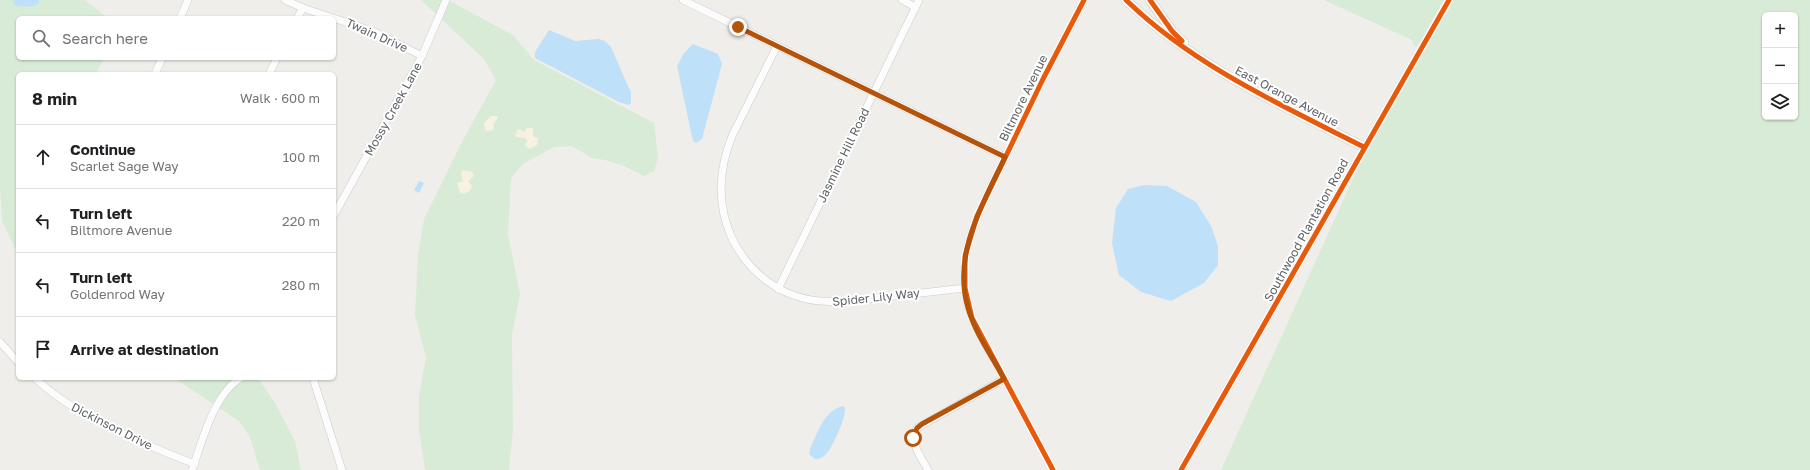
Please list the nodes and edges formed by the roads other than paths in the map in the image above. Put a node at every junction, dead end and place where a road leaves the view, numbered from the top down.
1 (188, 0) edge
2 (285, 0) edge
3 (446, 0) edge
4 (683, 0) edge
5 (902, 0) edge
6 (1084, 0) edge
7 (1126, 0) edge
8 (1150, 0) edge
9 (1449, 0) edge
10 (917, 4) edge
11 (303, 8) junction
12 (181, 16) edge
13 (299, 16) edge
14 (327, 16) edge
15 (336, 19) edge
16 (776, 46) junction
17 (422, 56) junction
18 (161, 60) edge
19 (276, 60) edge
20 (1202, 60) junction
21 (155, 72) edge
22 (270, 72) edge
23 (873, 93) junction
24 (1364, 147) junction
25 (1005, 157) junction
26 (336, 211) edge
27 (964, 288) junction
28 (778, 289) junction
29 (0, 342) edge
30 (16, 360) edge
31 (1004, 379) junction
32 (37, 380) edge
33 (238, 380) edge
34 (314, 380) edge
35 (194, 467) edge
36 (342, 470) edge
37 (928, 470) edge
38 (1053, 470) edge
39 (1181, 470) edge

1 - 12 street
2 - 11 street, Twain Drive
3 - 17 street, Mossy Creek Lane
4 - 16 street
5 - 10 street
6 - 25 street, Biltmore Avenue
7 - 20 street, East Orange Avenue
8 - 20 street, East Orange Avenue
9 - 24 street, Southwood Plantation Road
10 - 23 street, Jasmine Hill Road
11 - 13 street
11 - 14 street, Twain Drive
15 - 17 street, Twain Drive
16 - 23 street
16 - 28 street, Spider Lily Way
17 - 26 street, Mossy Creek Lane
18 - 21 street
19 - 22 street
20 - 24 street, East Orange Avenue
23 - 25 street
23 - 28 street, Jasmine Hill Road
24 - 39 street, Southwood Plantation Road
25 - 27 street, Biltmore Avenue
27 - 28 street, Spider Lily Way
27 - 31 street, Biltmore Avenue
29 - 30 street
31 - 37 street
31 - 38 street, Biltmore Avenue
32 - 35 street, Dickinson Drive
33 - 35 street
34 - 36 street

